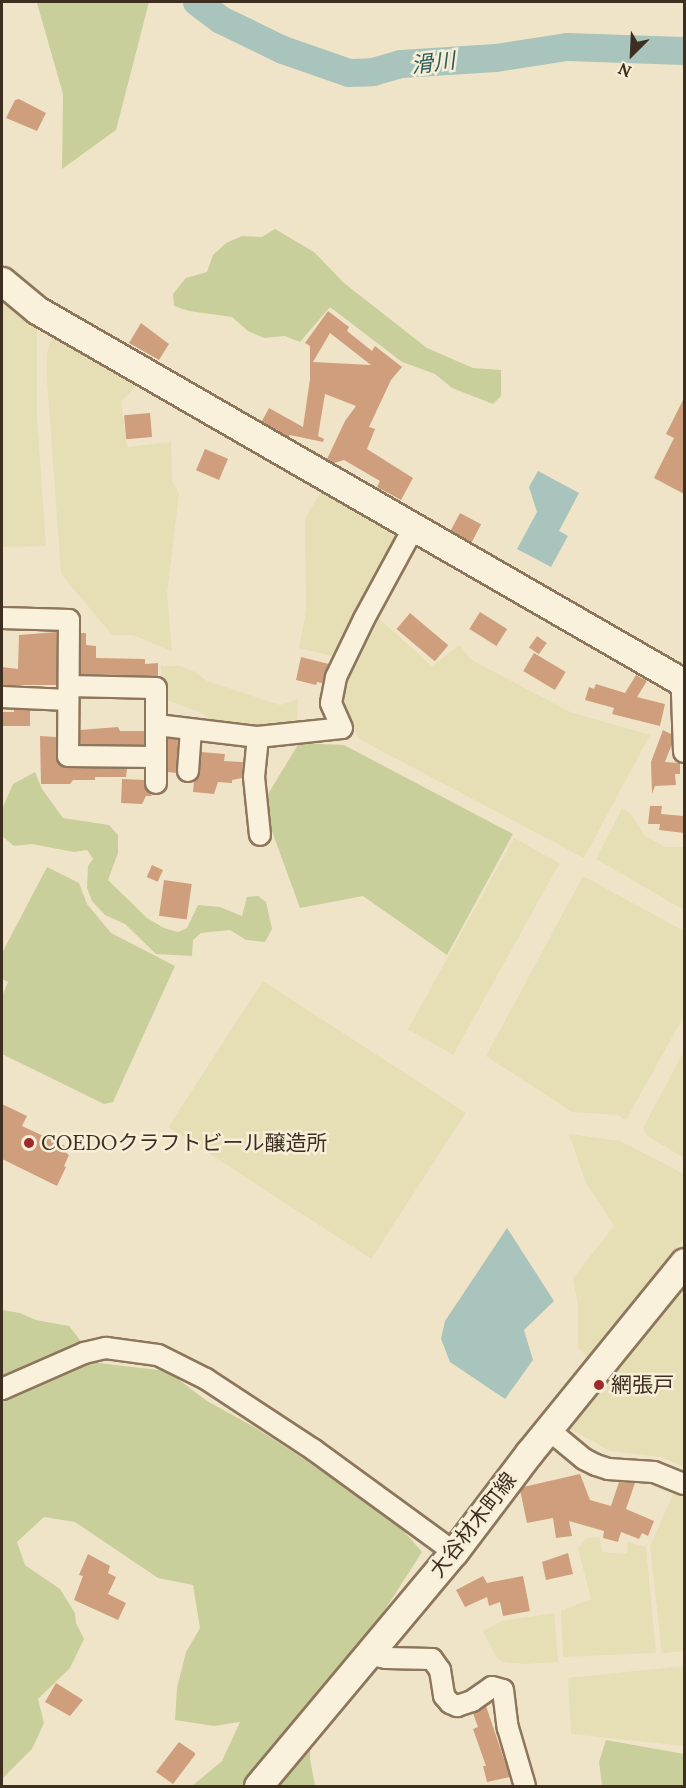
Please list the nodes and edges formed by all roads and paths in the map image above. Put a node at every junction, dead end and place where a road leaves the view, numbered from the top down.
1 (2, 281) edge
2 (414, 527) junction
3 (2, 618) edge
4 (684, 682) edge
5 (684, 690) edge
6 (68, 693) junction
7 (2, 697) edge
8 (157, 726) junction
9 (191, 730) junction
10 (258, 737) junction
11 (684, 752) edge
12 (155, 757) junction
13 (188, 771) dead end
14 (156, 783) dead end
15 (260, 836) dead end
16 (684, 1262) edge
17 (2, 1389) edge
18 (549, 1430) junction
19 (684, 1484) edge
20 (454, 1552) junction
21 (367, 1654) junction
22 (258, 1786) edge
23 (525, 1786) edge

1 - 2 street
2 - 4 street
2 - 10 street
3 - 6 street
5 - 11 street
6 - 7 street
6 - 8 street
6 - 12 street
8 - 9 street
8 - 12 street
9 - 10 street
9 - 13 street
10 - 15 street
12 - 14 street
16 - 18 street, 大谷材木町線
17 - 20 street
18 - 19 street
18 - 20 street, 大谷材木町線
20 - 21 street, 大谷材木町線
21 - 22 street, 大谷材木町線
21 - 23 street

